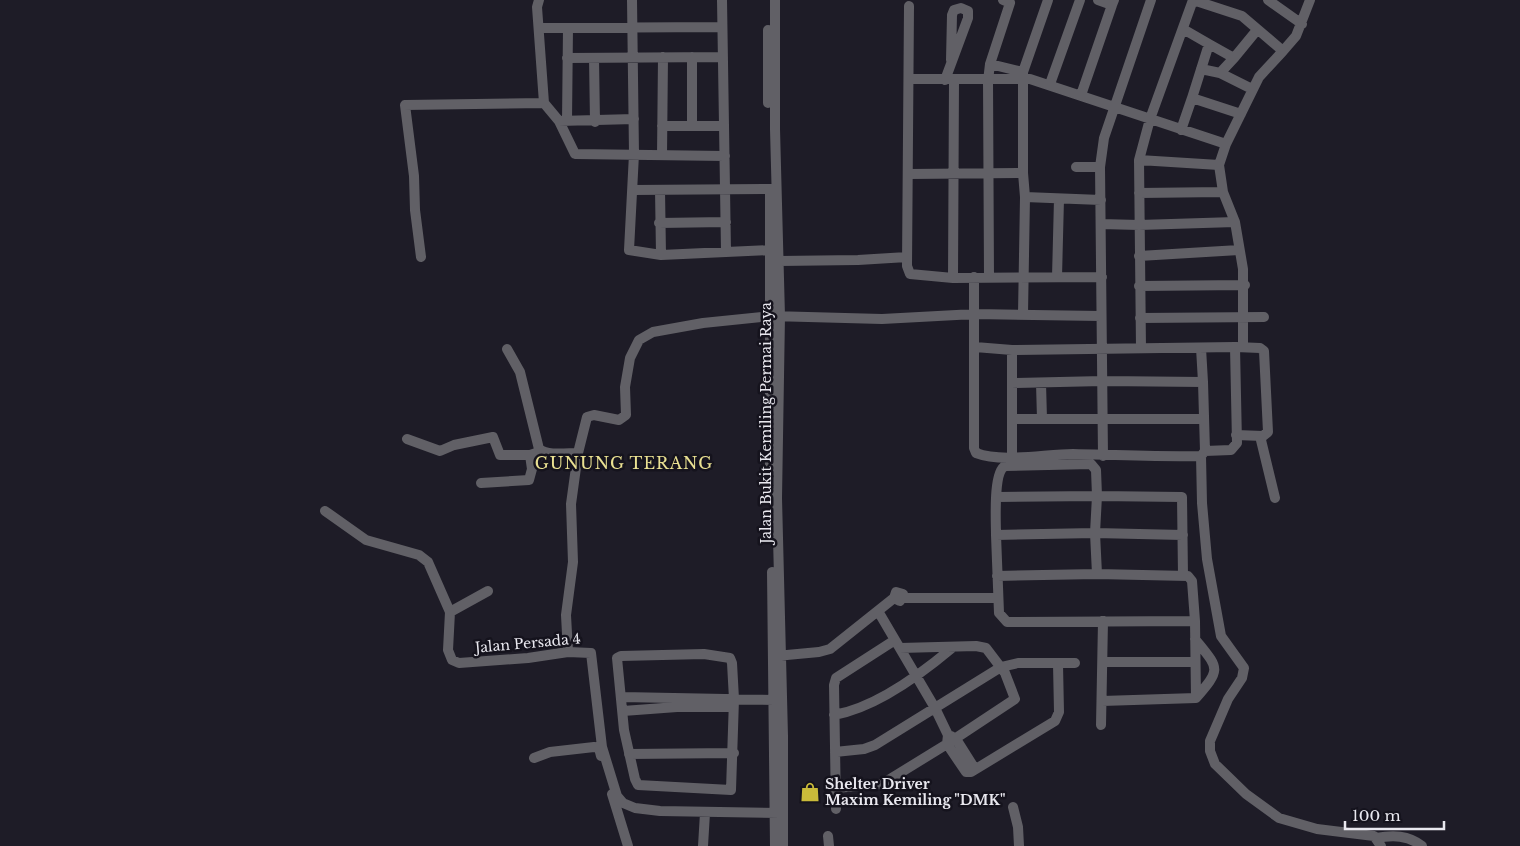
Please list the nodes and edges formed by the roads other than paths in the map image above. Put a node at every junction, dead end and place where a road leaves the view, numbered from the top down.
1 (539, 0) edge
2 (632, 0) edge
3 (722, 0) edge
4 (769, 0) edge
5 (775, 0) edge
6 (1048, 0) edge
7 (1080, 0) edge
8 (1098, 0) edge
9 (1151, 0) edge
10 (1193, 0) edge
11 (1268, 0) edge
12 (1310, 0) edge
13 (1008, 1) edge
14 (1113, 2) edge
15 (909, 6) dead end
16 (1302, 24) junction
17 (722, 27) junction
18 (539, 28) junction
19 (568, 28) junction
20 (633, 28) junction
21 (1182, 28) junction
22 (1258, 30) junction
23 (1209, 44) junction
24 (1283, 51) junction
25 (633, 57) junction
26 (662, 57) junction
27 (692, 57) junction
28 (723, 57) junction
29 (567, 58) junction
30 (594, 58) junction
31 (1234, 58) junction
32 (951, 60) dead end
33 (990, 64) junction
34 (1201, 69) junction
35 (1220, 73) junction
36 (1023, 75) junction
37 (909, 80) junction
38 (950, 80) junction
39 (988, 80) junction
40 (1050, 84) junction
41 (1252, 89) junction
42 (1082, 95) junction
43 (1192, 98) junction
44 (544, 104) junction
45 (1114, 106) junction
46 (1241, 114) junction
47 (634, 119) junction
48 (1150, 119) junction
49 (563, 121) junction
50 (595, 122) junction
51 (662, 126) junction
52 (692, 126) junction
53 (724, 126) junction
54 (1182, 130) junction
55 (1226, 144) junction
56 (634, 154) junction
57 (662, 155) junction
58 (725, 156) junction
59 (1139, 160) junction
60 (1220, 165) junction
61 (1076, 167) dead end
62 (1100, 167) junction
63 (989, 173) junction
64 (1023, 173) junction
65 (909, 174) junction
66 (954, 174) junction
67 (725, 189) junction
68 (773, 189) junction
69 (633, 190) junction
70 (660, 190) junction
71 (1223, 192) junction
72 (1140, 193) junction
73 (1025, 197) junction
74 (1059, 199) junction
75 (1101, 200) junction
76 (726, 222) junction
77 (1234, 222) junction
78 (659, 223) junction
79 (1101, 224) junction
80 (1139, 225) junction
81 (771, 250) junction
82 (1239, 250) junction
83 (726, 251) junction
84 (661, 255) junction
85 (1140, 256) junction
86 (421, 257) dead end
87 (908, 257) junction
88 (779, 261) junction
89 (974, 277) junction
90 (989, 277) junction
91 (1024, 277) junction
92 (1057, 277) junction
93 (1102, 277) junction
94 (953, 278) junction
95 (1245, 285) junction
96 (1139, 286) junction
97 (975, 314) junction
98 (1022, 314) junction
99 (776, 316) junction
100 (1101, 316) junction
101 (1244, 317) junction
102 (1264, 317) dead end
103 (1140, 318) junction
104 (975, 347) junction
105 (1239, 347) junction
106 (1102, 348) junction
107 (1141, 348) junction
108 (1201, 348) junction
109 (507, 349) dead end
110 (1012, 350) junction
111 (1103, 381) junction
112 (1203, 382) junction
113 (1012, 383) junction
114 (1041, 383) junction
115 (1103, 417) junction
116 (1012, 419) junction
117 (1042, 419) junction
118 (1203, 419) junction
119 (1236, 434) junction
120 (1260, 436) junction
121 (407, 439) dead end
122 (542, 451) junction
123 (578, 453) junction
124 (1203, 453) junction
125 (530, 455) junction
126 (1012, 456) junction
127 (1103, 456) junction
128 (481, 482) dead end
129 (1097, 496) junction
130 (997, 497) junction
131 (1275, 498) dead end
132 (325, 511) dead end
133 (1095, 533) junction
134 (996, 535) junction
135 (1183, 535) junction
136 (1097, 574) junction
137 (1183, 575) junction
138 (998, 576) junction
139 (488, 591) dead end
140 (998, 598) junction
141 (878, 611) junction
142 (450, 612) junction
143 (1103, 621) junction
144 (1195, 621) junction
145 (1195, 638) junction
146 (897, 644) junction
147 (952, 648) junction
148 (568, 652) junction
149 (777, 656) junction
150 (1103, 662) junction
151 (1195, 662) junction
152 (1075, 663) dead end
153 (1058, 664) junction
154 (1001, 667) junction
155 (916, 675) junction
156 (622, 697) junction
157 (1196, 698) junction
158 (774, 700) junction
159 (1102, 701) junction
160 (677, 702) junction
161 (734, 703) junction
162 (935, 708) junction
163 (623, 711) junction
164 (834, 715) junction
165 (1101, 725) dead end
166 (950, 740) junction
167 (835, 752) junction
168 (734, 753) junction
169 (628, 754) junction
170 (534, 758) dead end
171 (836, 788) junction
172 (1013, 807) dead end
173 (836, 809) dead end
174 (705, 813) junction
175 (779, 813) junction
176 (1378, 842) edge
177 (628, 846) edge
178 (704, 846) edge
179 (776, 846) edge
180 (783, 846) edge
181 (1019, 846) edge
182 (1422, 846) edge

1 - 18 street
2 - 20 street
3 - 17 street
4 - 68 street, Jalan Bukit Kemiling Permai Raya
5 - 68 street, Jalan Bukit Kemiling Permai Raya
6 - 36 street
7 - 40 street
8 - 14 street
9 - 45 street
10 - 21 street
10 - 22 street
11 - 16 street
12 - 16 street
13 - 33 street
14 - 42 street
15 - 37 street
16 - 24 street
17 - 20 street
17 - 28 street
18 - 19 street
18 - 44 street
19 - 20 street
19 - 29 street
20 - 25 street
21 - 23 street
21 - 48 street
22 - 24 street
22 - 31 street
23 - 31 street
23 - 34 street
24 - 41 street
25 - 26 street
25 - 30 street
25 - 47 street
26 - 27 street
26 - 51 street
27 - 28 street
27 - 52 street
28 - 53 street
29 - 30 street
29 - 49 street
30 - 50 street
31 - 35 street
32 - 38 street
33 - 36 street
33 - 39 street
34 - 35 street
34 - 43 street
35 - 41 street
36 - 39 street
36 - 40 street
36 - 64 street
37 - 38 street
37 - 65 street
38 - 39 street
38 - 66 street
39 - 63 street
40 - 42 street
41 - 46 street
42 - 45 street
43 - 46 street
43 - 54 street
44 - 49 street
44 - 86 street
45 - 48 street
45 - 62 street
46 - 55 street
47 - 50 street
47 - 56 street
48 - 54 street
48 - 59 street
49 - 50 street
49 - 56 street
51 - 52 street
51 - 57 street
52 - 53 street
53 - 58 street
54 - 55 street
55 - 60 street
56 - 57 street
56 - 69 street
57 - 58 street
58 - 67 street
59 - 60 street
59 - 72 street
60 - 71 street
61 - 62 street
62 - 75 street
63 - 64 street
63 - 66 street
63 - 90 street
64 - 73 street
65 - 66 street
65 - 87 street
66 - 94 street
67 - 68 street
67 - 70 street
67 - 76 street
68 - 81 street, Jalan Bukit Kemiling Permai Raya
68 - 88 street, Jalan Bukit Kemiling Permai Raya
69 - 70 street
69 - 84 street
70 - 78 street
71 - 72 street
71 - 77 street
72 - 80 street
73 - 74 street
73 - 91 street
74 - 75 street
74 - 92 street
75 - 79 street
76 - 78 street
76 - 83 street
77 - 80 street
77 - 82 street
78 - 84 street
79 - 80 street
79 - 93 street
80 - 85 street
81 - 83 street
81 - 99 street, Jalan Bukit Kemiling Permai Raya
82 - 85 street
82 - 95 street
83 - 84 street
85 - 96 street
87 - 88 street
87 - 94 street
88 - 99 street, Jalan Bukit Kemiling Permai Raya
89 - 90 street
89 - 94 street
89 - 97 street
90 - 91 street
91 - 92 street
91 - 98 street
92 - 93 street
93 - 100 street
95 - 96 street
95 - 101 street
96 - 103 street
97 - 98 street
97 - 99 street
97 - 104 street
98 - 100 street
99 - 123 street
99 - 149 street, Jalan Bukit Kemiling Permai Raya
100 - 106 street
101 - 102 street
101 - 103 street
101 - 105 street
103 - 107 street
104 - 110 street
104 - 126 street
105 - 108 street
105 - 119 street
105 - 120 street
106 - 107 street
106 - 110 street
106 - 111 street
107 - 108 street
108 - 112 street
109 - 122 street
110 - 113 street
111 - 112 street
111 - 114 street
111 - 115 street
112 - 118 street
113 - 114 street
113 - 116 street
114 - 117 street
115 - 117 street
115 - 118 street
115 - 127 street
116 - 117 street
116 - 126 street
118 - 124 street
119 - 120 street
119 - 124 street
120 - 131 street
121 - 125 street
122 - 123 street
122 - 125 street
123 - 148 street
124 - 127 street
124 - 176 street
125 - 128 street
126 - 127 street
129 - 130 street
129 - 130 street
129 - 133 street
129 - 135 street
130 - 134 street
132 - 142 street
133 - 134 street
133 - 135 street
133 - 136 street
134 - 138 street
135 - 137 street
136 - 137 street
136 - 138 street
137 - 144 street
138 - 140 street
139 - 142 street
140 - 141 street
140 - 143 street
141 - 146 street
141 - 149 street
142 - 148 street, Jalan Persada 4
143 - 144 street
143 - 150 street
144 - 145 street
145 - 151 street
145 - 157 street
146 - 147 street
146 - 155 street
146 - 164 street
147 - 154 street
147 - 155 street
148 - 174 street, Jalan Persada 4
149 - 158 street, Jalan Bukit Kemiling Permai Raya
149 - 175 street, Jalan Bukit Kemiling Permai Raya
150 - 151 street
150 - 159 street
151 - 157 street
152 - 153 street
153 - 154 street
153 - 166 street
154 - 162 street
154 - 166 street
155 - 162 street
155 - 164 street
156 - 160 street
156 - 161 street
156 - 163 street
157 - 159 street
158 - 161 street
158 - 175 street, Jalan Bukit Kemiling Permai Raya
159 - 165 street
160 - 161 street
160 - 163 street
161 - 168 street
162 - 166 street
162 - 167 street
163 - 169 street
164 - 167 street
166 - 171 street
167 - 171 street
168 - 169 street
168 - 169 street
170 - 177 street
171 - 173 street
172 - 181 street
174 - 175 street, Jalan Persada 4
174 - 178 street
175 - 179 street, Jalan Bukit Kemiling Permai Raya
175 - 180 street, Jalan Bukit Kemiling Permai Raya
176 - 182 street

